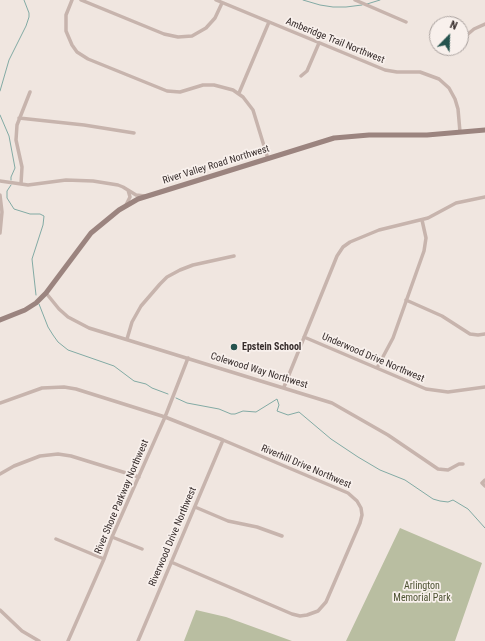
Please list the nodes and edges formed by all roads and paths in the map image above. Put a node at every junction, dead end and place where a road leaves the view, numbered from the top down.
1 (72, 0) edge
2 (81, 0) edge
3 (216, 0) edge
4 (355, 0) edge
5 (222, 3) junction
6 (269, 22) junction
7 (406, 22) dead end
8 (485, 24) edge
9 (469, 33) edge
10 (319, 43) junction
11 (301, 76) dead end
12 (30, 92) dead end
13 (239, 93) junction
14 (19, 118) junction
15 (485, 130) edge
16 (460, 132) junction
17 (134, 133) dead end
18 (268, 159) junction
19 (2, 181) edge
20 (21, 184) junction
21 (0, 185) edge
22 (127, 189) junction
23 (0, 195) edge
24 (146, 196) junction
25 (485, 197) edge
26 (126, 205) junction
27 (422, 220) junction
28 (0, 233) edge
29 (234, 256) dead end
30 (46, 293) junction
31 (406, 300) junction
32 (0, 320) edge
33 (485, 334) edge
34 (304, 337) junction
35 (127, 339) junction
36 (188, 358) junction
37 (377, 368) junction
38 (284, 387) junction
39 (485, 388) edge
40 (0, 404) edge
41 (165, 417) junction
42 (223, 440) junction
43 (463, 464) dead end
44 (0, 474) edge
45 (139, 477) junction
46 (194, 507) junction
47 (282, 536) dead end
48 (112, 537) junction
49 (56, 539) dead end
50 (142, 550) dead end
51 (104, 558) junction
52 (171, 562) junction
53 (0, 610) edge
54 (39, 641) edge
55 (68, 641) edge
56 (138, 641) edge

1 - 13 street
2 - 5 street
3 - 5 street, Amberidge Trail Northwest
4 - 7 street
5 - 6 street, Amberidge Trail Northwest
6 - 10 street, Amberidge Trail Northwest
6 - 13 street
8 - 9 street
10 - 11 street
10 - 16 street, Amberidge Trail Northwest
12 - 14 street
13 - 18 street
14 - 17 street
14 - 20 street
15 - 16 street, River Valley Road Northwest
16 - 18 street, River Valley Road Northwest
18 - 24 street, River Valley Road Northwest
19 - 20 street
19 - 21 street
20 - 22 street
22 - 24 street
22 - 26 street
23 - 28 street
24 - 26 street, River Valley Road Northwest
25 - 27 street
26 - 30 street, River Valley Road Northwest
27 - 31 street
27 - 34 street
29 - 35 street
30 - 32 street, River Valley Road Northwest
30 - 35 street, Colewood Way Northwest
31 - 33 street
31 - 37 street
34 - 37 street, Underwood Drive Northwest
34 - 38 street
35 - 36 street, Colewood Way Northwest
36 - 38 street, Colewood Way Northwest
36 - 41 street, River Shore Parkway Northwest
37 - 39 street, Underwood Drive Northwest
38 - 43 street, Colewood Way Northwest
40 - 41 street
41 - 42 street, Riverhill Drive Northwest
41 - 45 street, River Shore Parkway Northwest
42 - 46 street, Riverwood Drive Northwest
42 - 52 street, Riverhill Drive Northwest
44 - 45 street
45 - 48 street, River Shore Parkway Northwest
46 - 47 street
46 - 52 street, Riverwood Drive Northwest
48 - 50 street
48 - 51 street, River Shore Parkway Northwest
49 - 51 street
51 - 55 street, River Shore Parkway Northwest
52 - 56 street, Riverwood Drive Northwest
53 - 54 street

